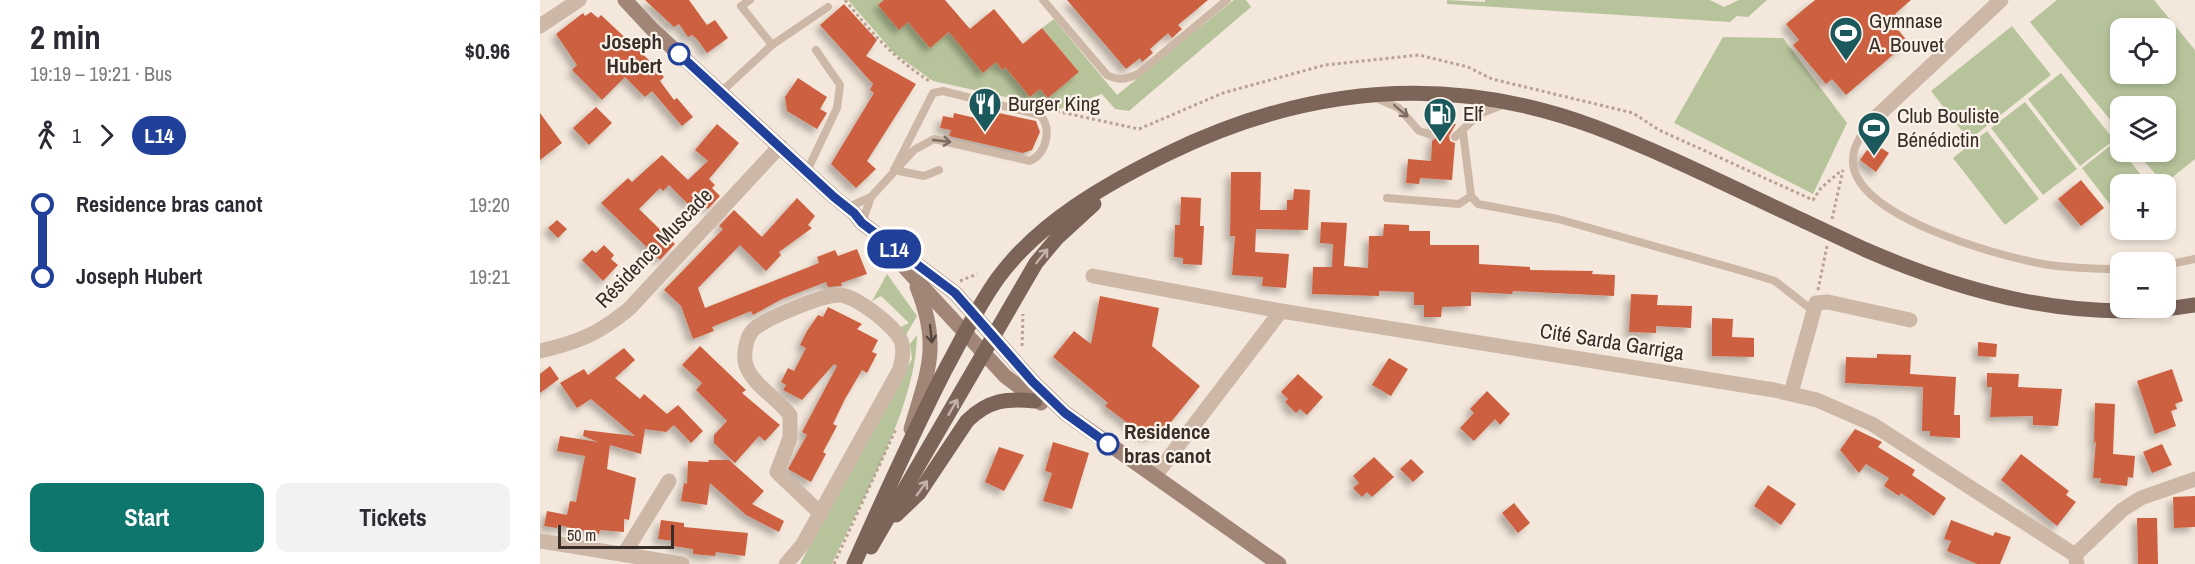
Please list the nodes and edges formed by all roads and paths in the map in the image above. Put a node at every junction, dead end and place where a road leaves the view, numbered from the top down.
1 (579, 0) edge
2 (624, 0) edge
3 (750, 0) edge
4 (1044, 0) edge
5 (1227, 0) edge
6 (2001, 0) edge
7 (828, 6) dead end
8 (540, 26) edge
9 (772, 45) junction
10 (816, 50) dead end
11 (721, 92) junction
12 (1365, 94) junction
13 (1512, 103) junction
14 (1874, 119) joint
15 (1432, 135) dead end
16 (780, 146) junction
17 (894, 170) junction
18 (939, 170) dead end
19 (807, 171) junction
20 (1133, 171) junction
21 (1471, 196) junction
22 (834, 197) junction
23 (871, 197) junction
24 (1387, 198) dead end
25 (849, 207) junction
26 (862, 223) junction
27 (882, 240) junction
28 (2195, 259) edge
29 (2176, 263) edge
30 (2110, 268) edge
31 (977, 274) dead end
32 (1093, 276) dead end
33 (913, 279) junction
34 (958, 282) dead end
35 (2195, 305) edge
36 (1812, 310) junction
37 (1281, 311) junction
38 (1023, 312) dead end
39 (975, 315) junction
40 (1910, 320) dead end
41 (964, 333) junction
42 (994, 336) junction
43 (1021, 348) dead end
44 (540, 351) edge
45 (983, 353) junction
46 (1791, 393) junction
47 (1035, 400) junction
48 (1065, 413) junction
49 (901, 419) dead end
50 (905, 448) junction
51 (1155, 476) junction
52 (2195, 479) edge
53 (669, 481) dead end
54 (820, 514) junction
55 (881, 530) junction
56 (540, 541) edge
57 (624, 554) junction
58 (2076, 560) edge
59 (682, 564) edge
60 (786, 564) edge
61 (834, 564) edge
62 (854, 564) edge
63 (860, 564) edge
64 (1279, 564) edge

1 - 8 street
2 - 11 main road
3 - 9 lane
4 - 5 lane
6 - 14 street
7 - 9 lane
9 - 11 lane
10 - 19 lane
11 - 16 main road
12 - 13 main road
12 -> 15 lane
12 - 20 main road
13 - 21 lane
13 - 35 main road, bridge
14 - 30 lane
16 - 19 main road
16 - 44 street, Résidence Muscade
17 -> 17 lane
17 - 18 lane
17 - 23 lane
19 - 22 main road
20 - 39 main road
42 -> 20 main road
21 - 24 lane
21 - 36 lane
22 - 25 main road
22 - 26 main road
23 - 25 lane
23 - 26 lane
25 - 26 main road
26 - 27 main road
27 - 33 main road
27 - 39 main road
28 - 29 lane
31 - 34 path
32 - 37 street, Cité Sarda Garriga
33 - 41 main road
33 -> 50 main road
36 - 40 street
36 - 46 street
37 - 46 street, Cité Sarda Garriga
37 - 51 street
38 - 43 path
39 - 41 main road
39 - 42 main road
41 - 45 main road
41 - 50 main road
42 - 45 main road
42 - 48 main road
45 - 47 main road
55 -> 45 main road
46 - 58 street, Cité Sarda Garriga
47 - 48 main road
55 -> 47 main road
48 - 51 main road
49 - 61 path
50 - 62 main road
51 - 64 main road
52 - 58 street
53 - 57 street
54 - 54 street
54 - 60 street
55 - 63 main road
56 - 57 street
57 - 59 street

